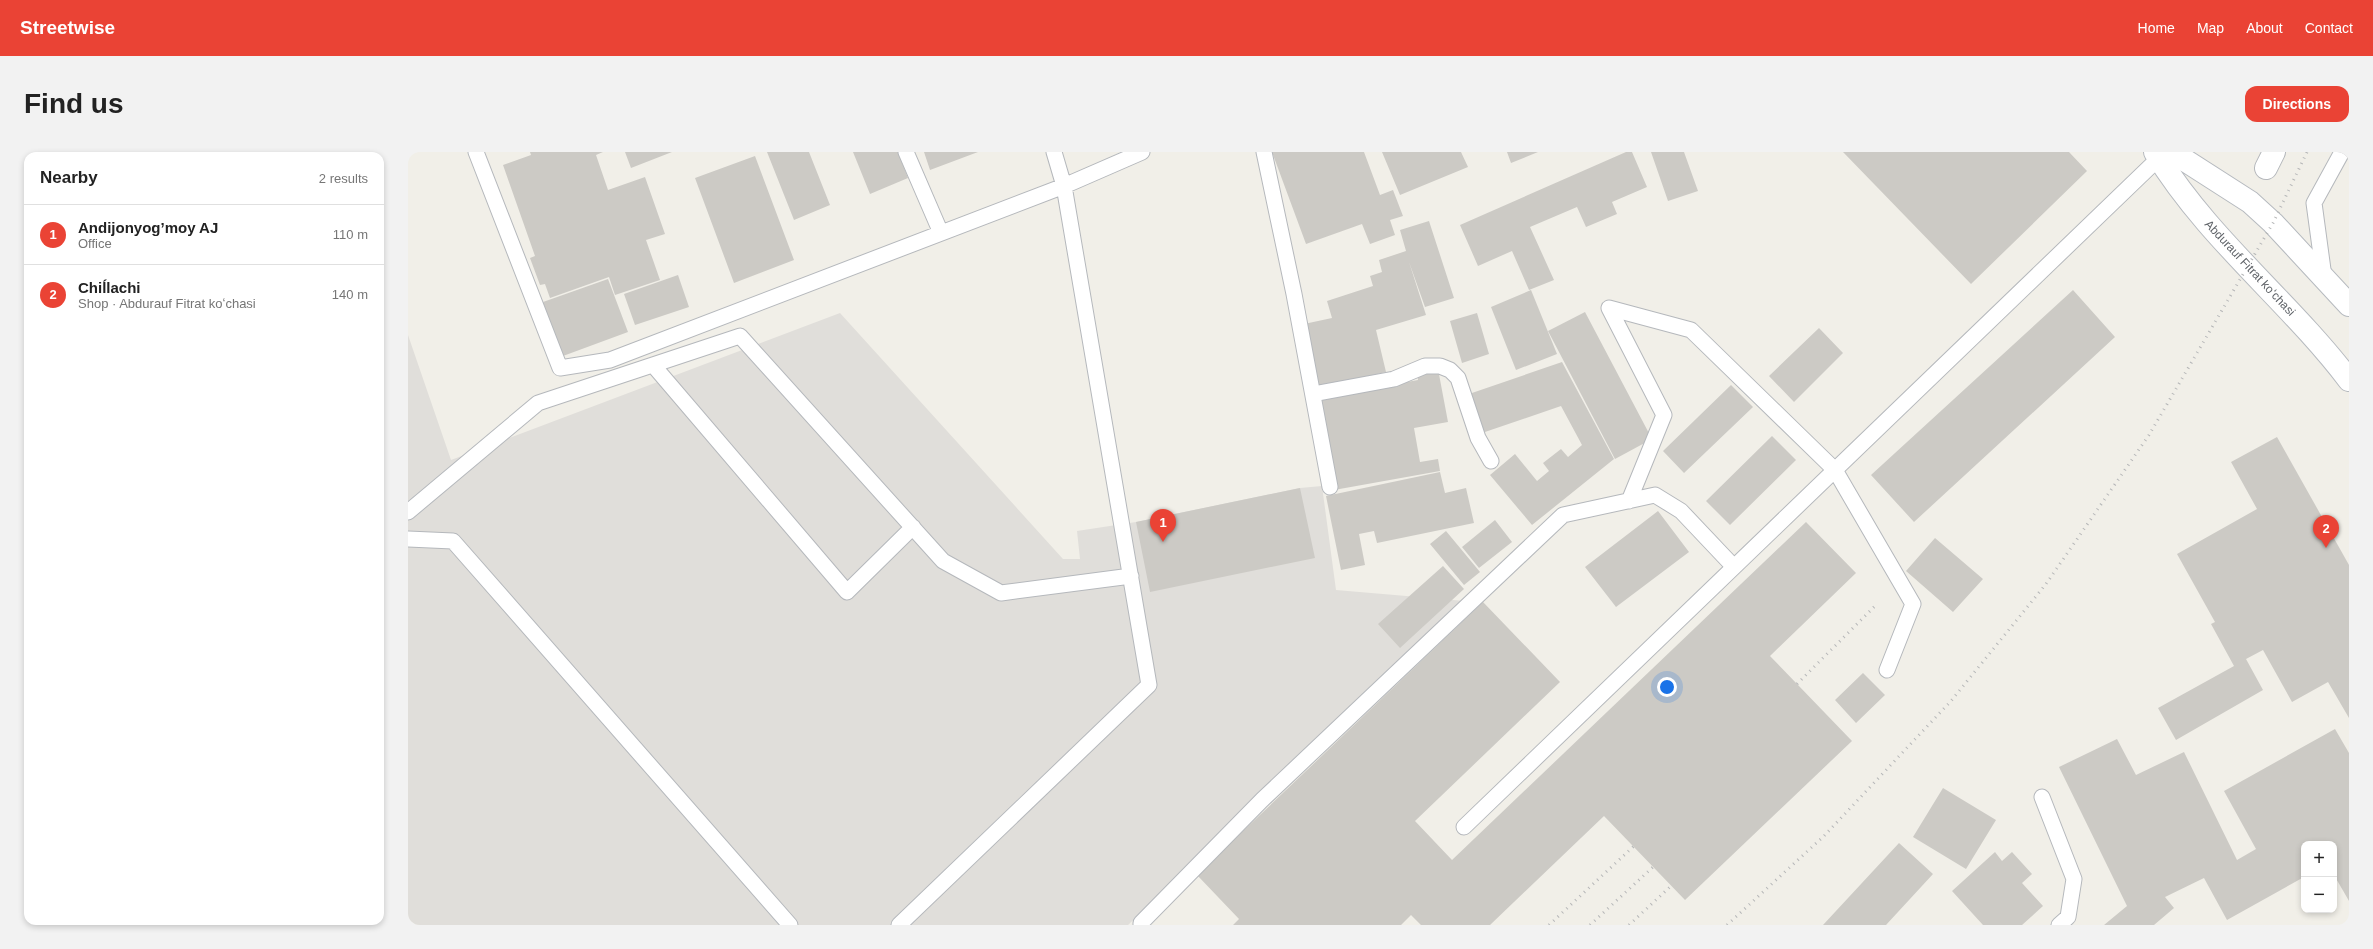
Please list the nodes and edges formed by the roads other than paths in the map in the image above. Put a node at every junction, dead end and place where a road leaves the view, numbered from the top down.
1 (476, 152) edge
2 (906, 152) edge
3 (1054, 152) edge
4 (1142, 152) edge
5 (1264, 152) edge
6 (2342, 152) edge
7 (2162, 154) edge
8 (1064, 186) junction
9 (942, 233) junction
10 (2324, 277) junction
11 (2349, 305) edge
12 (653, 365) junction
13 (2349, 380) edge
14 (1313, 394) junction
15 (1491, 461) dead end
16 (1835, 470) junction
17 (1330, 487) dead end
18 (1629, 501) junction
19 (408, 512) edge
20 (913, 527) junction
21 (408, 539) edge
22 (1734, 567) junction
23 (1131, 576) junction
24 (1887, 670) dead end
25 (2042, 797) dead end
26 (1464, 826) dead end
27 (790, 925) edge
28 (899, 925) edge
29 (1141, 925) edge
30 (2059, 925) edge

1 - 9 lane
2 - 9 lane
3 - 8 lane
4 - 8 lane
5 - 14 lane
6 - 10 lane
7 - 10 main road
7 - 13 main road, Abdurauf Fitrat koʻchasi
7 - 16 lane
8 - 9 lane
8 - 23 lane
10 - 11 main road
12 - 19 lane
12 - 20 lane
12 - 20 lane
14 - 15 lane
14 - 17 lane
16 - 18 lane
16 - 22 lane
16 - 24 lane
18 - 22 lane
18 - 29 lane
20 - 23 lane
21 - 27 lane
22 - 26 lane
23 - 28 lane
25 - 30 lane

